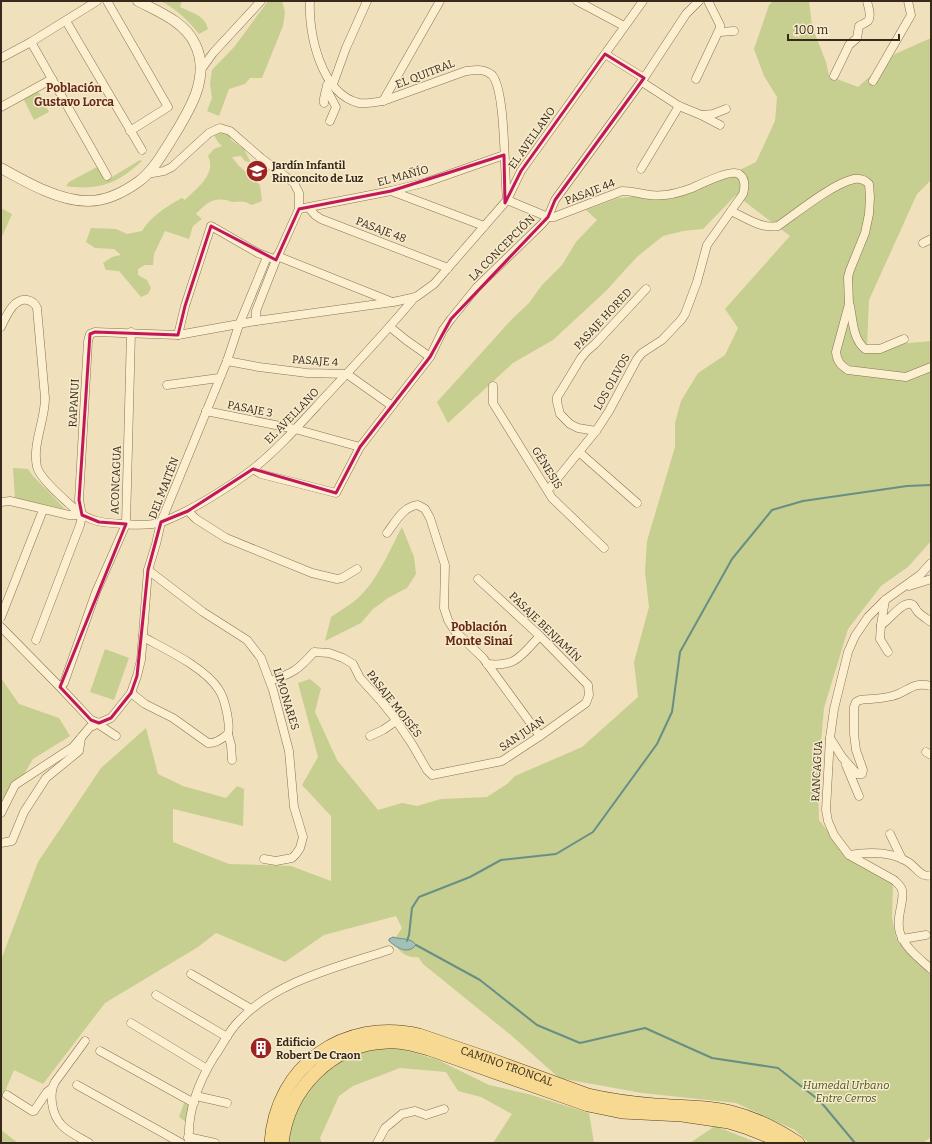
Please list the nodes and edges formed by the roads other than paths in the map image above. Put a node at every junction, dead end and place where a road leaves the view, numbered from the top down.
1 (97, 1) edge
2 (107, 1) edge
3 (138, 1) edge
4 (261, 1) edge
5 (310, 1) edge
6 (367, 1) edge
7 (440, 1) edge
8 (577, 1) edge
9 (643, 1) edge
10 (699, 1) edge
11 (708, 1) edge
12 (867, 1) edge
13 (908, 1) edge
14 (66, 21) junction
15 (624, 26) junction
16 (720, 32) junction
17 (734, 32) dead end
18 (32, 42) junction
19 (605, 54) junction
20 (1, 58) edge
21 (200, 71) junction
22 (834, 76) dead end
23 (52, 79) junction
24 (696, 79) dead end
25 (643, 80) junction
26 (873, 81) dead end
27 (330, 84) junction
28 (383, 101) junction
29 (324, 103) dead end
30 (679, 106) junction
31 (1, 107) edge
32 (726, 109) dead end
33 (701, 115) junction
34 (330, 122) dead end
35 (720, 125) dead end
36 (130, 131) junction
37 (142, 150) dead end
38 (504, 155) junction
39 (1, 168) edge
40 (641, 169) dead end
41 (147, 174) junction
42 (107, 176) dead end
43 (391, 191) junction
44 (507, 200) junction
45 (309, 208) junction
46 (299, 209) junction
47 (731, 211) junction
48 (548, 217) junction
49 (484, 226) junction
50 (931, 239) edge
51 (923, 243) dead end
52 (267, 257) junction
53 (277, 258) junction
54 (448, 268) junction
55 (646, 289) dead end
56 (416, 297) junction
57 (393, 302) junction
58 (849, 304) junction
59 (256, 321) junction
60 (239, 325) junction
61 (1, 327) edge
62 (390, 327) junction
63 (131, 332) junction
64 (178, 335) junction
65 (904, 339) dead end
66 (430, 357) junction
67 (227, 361) junction
68 (931, 367) edge
69 (347, 374) junction
70 (219, 378) junction
71 (167, 385) dead end
72 (493, 386) dead end
73 (392, 406) junction
74 (206, 411) junction
75 (295, 429) junction
76 (596, 431) junction
77 (360, 447) junction
78 (579, 452) junction
79 (252, 469) junction
80 (548, 490) junction
81 (1, 502) edge
82 (637, 504) dead end
83 (43, 510) junction
84 (188, 511) junction
85 (82, 515) junction
86 (161, 522) junction
87 (126, 524) junction
88 (387, 533) dead end
89 (604, 548) dead end
90 (931, 564) edge
91 (357, 569) dead end
92 (148, 570) junction
93 (478, 579) dead end
94 (931, 579) edge
95 (903, 587) junction
96 (884, 600) junction
97 (1, 617) edge
98 (931, 622) edge
99 (881, 625) junction
100 (1, 627) edge
101 (540, 636) junction
102 (143, 637) junction
103 (36, 640) dead end
104 (888, 652) dead end
105 (486, 664) junction
106 (270, 681) junction
107 (931, 686) edge
108 (60, 687) junction
109 (131, 692) junction
110 (589, 695) joint
111 (396, 721) junction
112 (99, 723) junction
113 (228, 734) junction
114 (116, 736) dead end
115 (370, 736) dead end
116 (540, 736) junction
117 (81, 737) junction
118 (830, 738) junction
119 (842, 757) junction
120 (232, 760) dead end
121 (432, 775) joint
122 (860, 796) dead end
123 (1, 814) edge
124 (890, 834) dead end
125 (1, 843) edge
126 (849, 856) junction
127 (264, 859) dead end
128 (902, 859) junction
129 (931, 875) edge
130 (926, 935) dead end
131 (902, 939) junction
132 (389, 950) dead end
133 (931, 969) edge
134 (191, 974) dead end
135 (156, 995) dead end
136 (251, 1009) junction
137 (131, 1023) dead end
138 (227, 1037) junction
139 (85, 1041) dead end
140 (100, 1051) dead end
141 (207, 1069) junction
142 (77, 1085) dead end
143 (52, 1088) junction
144 (6, 1095) dead end
145 (195, 1099) junction
146 (227, 1103) dead end
147 (444, 1109) dead end
148 (189, 1140) edge
149 (89, 1143) edge
150 (181, 1143) edge
151 (215, 1143) edge
152 (271, 1143) edge
153 (282, 1143) edge
154 (377, 1143) edge
155 (778, 1143) edge
156 (798, 1143) edge

1 - 14 street
2 - 36 street
3 - 21 street
4 - 21 street
5 - 27 street, EL QUITRAL
6 - 27 street
7 - 28 street
8 - 15 street
9 - 15 street, EL AVELLANO
10 - 25 street, LA CONCEPCIÓN
11 - 16 street
12 - 22 street
13 - 26 street
14 - 18 street
14 - 36 street
15 - 19 street, EL AVELLANO
16 - 17 street
16 - 24 street
18 - 20 street
18 - 23 street
19 - 25 street
19 - 44 street, EL AVELLANO
21 - 41 street
23 - 31 street
23 - 42 street
25 - 30 street
25 - 48 street, LA CONCEPCIÓN
27 - 28 street, EL QUITRAL
27 - 29 street
27 - 34 street
28 - 38 street, EL QUITRAL
30 - 33 street
30 - 40 street
32 - 33 street
33 - 35 street
36 - 37 street
38 - 43 street, EL MAÑÍO
38 - 44 street, EL QUITRAL
39 - 41 street
41 - 46 street
43 - 45 street, EL MAÑÍO
43 - 49 street
44 - 48 street
44 - 49 street, EL AVELLANO
45 - 46 street, EL MAÑÍO
45 - 54 street, PASAJE 48
46 - 53 street
47 - 48 street, PASAJE 44
47 - 58 street
47 - 76 street, LOS OLIVOS
48 - 66 street, LA CONCEPCIÓN
49 - 54 street, EL AVELLANO
50 - 51 street
52 - 53 street
52 - 60 street, DEL MAITÉN
52 - 64 street
53 - 57 street
53 - 59 street
54 - 56 street, EL AVELLANO
55 - 76 street, PASAJE HORED
56 - 57 street, EL AVELLANO
56 - 62 street, EL AVELLANO
57 - 59 street, EL AVELLANO
58 - 65 street
58 - 68 street
59 - 60 street, EL AVELLANO
60 - 64 street, EL AVELLANO
60 - 67 street, DEL MAITÉN
61 - 85 street
62 - 66 street
62 - 69 street, EL AVELLANO
63 - 64 street, RAPANUI
63 - 85 street, RAPANUI
63 - 87 street, ACONCAGUA
66 - 73 street, LA CONCEPCIÓN
67 - 69 street, PASAJE 4
67 - 70 street, DEL MAITÉN
69 - 73 street, PASAJE 4
69 - 75 street, EL AVELLANO
70 - 71 street
70 - 74 street, DEL MAITÉN
72 - 80 street, GÉNESIS
73 - 77 street, LA CONCEPCIÓN
74 - 75 street, PASAJE 3
74 - 86 street, DEL MAITÉN
75 - 77 street, PASAJE 3
75 - 79 street, EL AVELLANO
76 - 78 street, LOS OLIVOS
77 - 79 street, LA CONCEPCIÓN
78 - 80 street, LOS OLIVOS
78 - 82 street
79 - 84 street, EL AVELLANO
80 - 89 street, GÉNESIS
81 - 83 street
83 - 85 street
83 - 97 street
84 - 86 street, EL AVELLANO
84 - 91 street
85 - 87 street, EL AVELLANO
85 - 103 street
86 - 87 street, EL AVELLANO
86 - 92 street, DEL MAITÉN
87 - 108 street, ACONCAGUA
88 - 105 street
90 - 95 street, RANCAGUA
92 - 102 street, DEL MAITÉN
92 - 106 street, LIMONARES
93 - 101 street, PASAJE BENJAMÍN
94 - 95 street
95 - 96 street, RANCAGUA
96 - 99 street
96 - 118 street, RANCAGUA
98 - 99 street
99 - 104 street
100 - 108 street
101 - 105 street
101 - 110 street, PASAJE BENJAMÍN
102 - 109 street, DEL MAITÉN
102 - 113 street
105 - 116 street
106 - 111 street, PASAJE MOISÉS
106 - 127 street, LIMONARES
107 - 119 street
108 - 112 street
109 - 112 street, DEL MAITÉN
109 - 113 street
110 - 116 street, SAN JUAN
111 - 115 street
111 - 121 street, PASAJE MOISÉS
112 - 114 street
112 - 117 street, DEL MAITÉN
113 - 120 street
116 - 121 street, SAN JUAN
117 - 123 street, DEL MAITÉN
117 - 125 street
118 - 119 street
118 - 126 street, RANCAGUA
119 - 122 street
124 - 128 street
126 - 128 street
126 - 131 street, RANCAGUA
128 - 129 street
130 - 131 street
131 - 133 street, RANCAGUA
132 - 136 street
134 - 136 street
135 - 138 street
136 - 138 street
137 - 141 street
138 - 141 street
139 - 143 street
140 - 145 street
141 - 145 street
142 - 150 street
143 - 144 street
143 - 149 street
145 - 146 street
145 - 148 street
147 - 154 street
148 - 151 street
152 - 156 main road, CAMINO TRONCAL
153 - 155 main road, CAMINO TRONCAL

